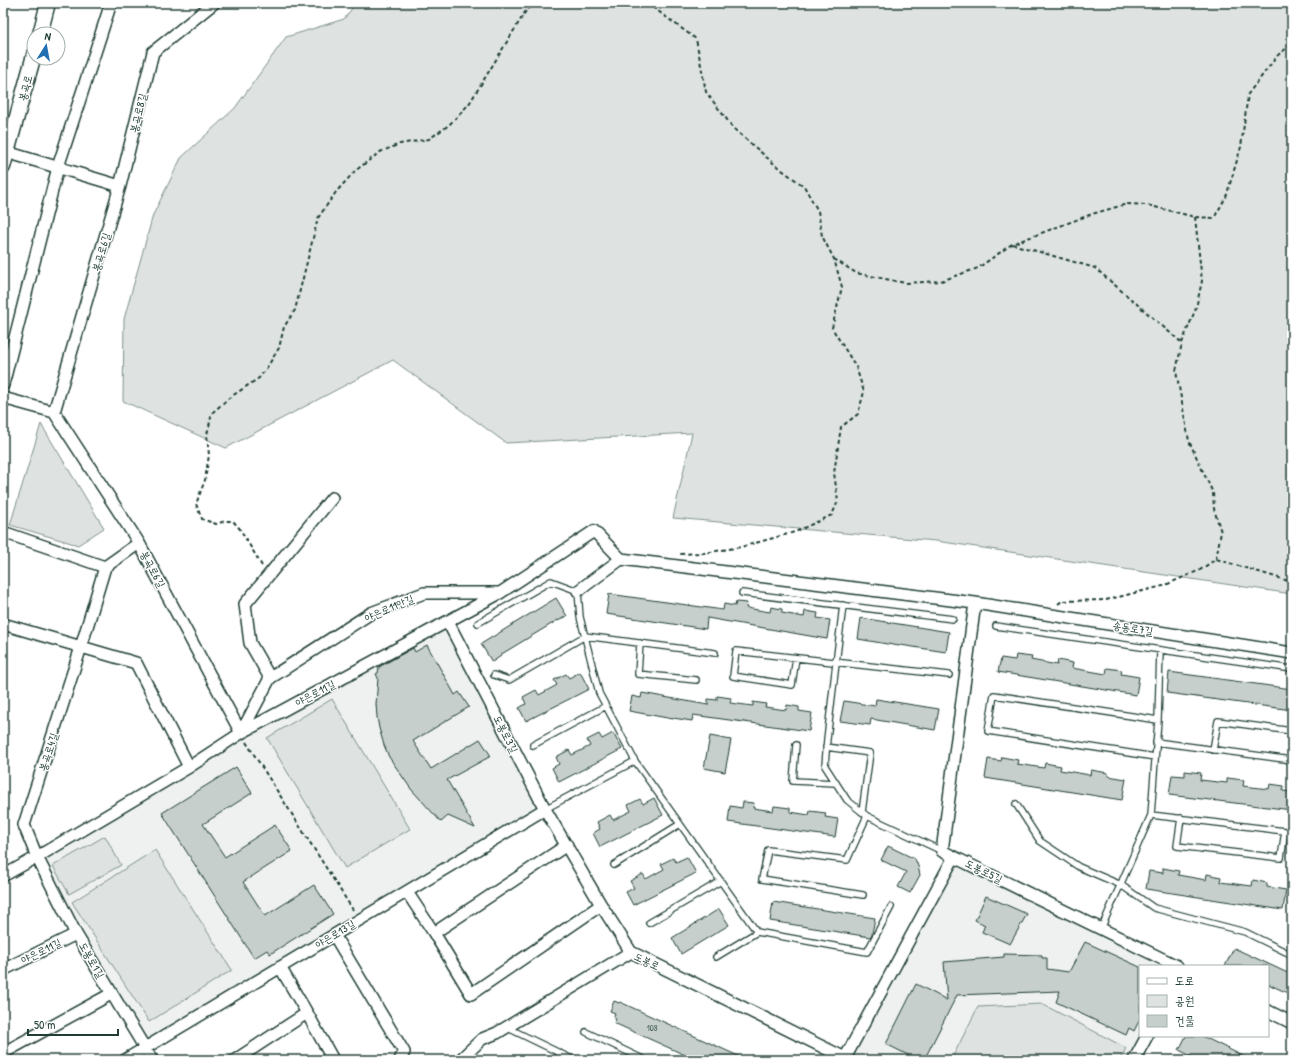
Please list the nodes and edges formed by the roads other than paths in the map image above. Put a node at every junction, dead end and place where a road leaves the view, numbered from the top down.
1 (48, 3) edge
2 (111, 3) edge
3 (214, 3) edge
4 (42, 26) edge
5 (31, 66) edge
6 (5, 152) edge
7 (3, 167) edge
8 (58, 167) junction
9 (120, 186) junction
10 (3, 385) edge
11 (3, 398) edge
12 (54, 412) junction
13 (332, 498) dead end
14 (3, 532) edge
15 (139, 543) junction
16 (621, 559) junction
17 (104, 567) junction
18 (578, 591) junction
19 (742, 592) dead end
20 (500, 593) junction
21 (975, 603) junction
22 (843, 605) junction
23 (953, 619) dead end
24 (448, 622) junction
25 (478, 623) dead end
26 (3, 624) edge
27 (996, 626) dead end
28 (585, 636) junction
29 (640, 643) junction
30 (81, 647) junction
31 (1160, 650) junction
32 (715, 652) dead end
33 (1292, 653) edge
34 (796, 658) junction
35 (836, 663) junction
36 (1292, 669) edge
37 (494, 675) dead end
38 (949, 675) dead end
39 (270, 678) junction
40 (696, 680) dead end
41 (606, 706) junction
42 (1158, 720) junction
43 (1292, 731) edge
44 (241, 733) junction
45 (1156, 742) junction
46 (533, 745) dead end
47 (796, 745) dead end
48 (826, 747) junction
49 (1212, 750) junction
50 (1155, 757) junction
51 (1292, 760) edge
52 (636, 761) junction
53 (189, 767) junction
54 (836, 783) junction
55 (1016, 804) dead end
56 (545, 809) junction
57 (862, 812) junction
58 (1151, 815) junction
59 (867, 816) junction
60 (1181, 818) junction
61 (680, 824) junction
62 (567, 845) junction
63 (942, 851) junction
64 (37, 857) junction
65 (954, 857) junction
66 (614, 865) dead end
67 (3, 876) edge
68 (721, 881) junction
69 (1121, 885) junction
70 (406, 892) junction
71 (863, 894) dead end
72 (601, 905) junction
73 (891, 907) dead end
74 (649, 923) dead end
75 (1101, 929) junction
76 (434, 932) junction
77 (757, 932) junction
78 (76, 934) junction
79 (334, 935) junction
80 (631, 952) junction
81 (1292, 955) edge
82 (716, 957) dead end
83 (1175, 965) edge
84 (4, 966) edge
85 (280, 968) junction
86 (111, 994) junction
87 (1269, 1012) edge
88 (307, 1013) junction
89 (1292, 1023) edge
90 (506, 1027) junction
91 (586, 1032) dead end
92 (1146, 1037) edge
93 (144, 1049) junction
94 (3, 1053) edge
95 (1292, 1054) edge
96 (846, 1059) edge
97 (125, 1060) edge
98 (152, 1060) edge
99 (235, 1060) edge
100 (331, 1060) edge
101 (400, 1060) edge
102 (461, 1060) edge
103 (574, 1060) edge
104 (645, 1060) edge
105 (1134, 1060) edge
106 (1289, 1060) edge

1 - 4 street
2 - 8 street
3 - 9 street, 봉곡로8길
5 - 6 street, 봉곡로
6 - 7 street, 봉곡로
6 - 8 street
8 - 9 street
8 - 10 street
9 - 12 street, 봉곡로6길
11 - 12 street
12 - 15 street, 봉곡로6길
13 - 39 street
14 - 17 street
15 - 17 street
15 - 44 street, 봉곡로6길
16 - 18 street
16 - 20 street, 야은로11길
16 - 21 street, 송동로7길
17 - 30 street, 봉곡로4길
18 - 25 lane
18 - 28 lane
19 - 22 lane
20 - 24 street, 야은로11길
20 - 39 street, 야은로11안길
21 - 33 street, 송동로7길
21 - 63 street
22 - 23 lane
22 - 35 lane
24 - 44 street, 야은로11길
24 - 56 street, 도봉로3길
26 - 30 street
27 - 31 lane
28 - 29 lane
28 - 37 lane
28 - 41 lane
29 - 32 lane
29 - 40 lane
30 - 53 street
30 - 64 street, 봉곡로4길
31 - 36 lane
31 - 42 lane
34 - 34 lane
34 - 35 lane
35 - 38 lane
35 - 48 lane
39 - 44 street, 야은로11안길
41 - 46 lane
41 - 52 lane
42 - 45 lane
42 - 50 lane
43 - 49 lane
44 - 53 street, 야은로11길
45 - 49 lane
45 - 50 lane
47 - 54 lane
48 - 54 lane
48 - 57 lane
49 - 51 lane
50 - 58 lane
52 - 56 lane
52 - 61 lane
53 - 64 street, 야은로11길
54 - 57 lane
55 - 69 lane
56 - 62 street, 도봉로3길
56 - 70 street, 야은로13길
57 - 59 lane
58 - 60 lane
58 - 69 lane
59 - 63 lane
59 - 71 lane
60 - 60 lane
61 - 66 lane
61 - 68 lane
62 - 72 street, 도봉로3길
62 - 76 street
63 - 65 street
64 - 67 street, 야은로11길
64 - 78 street, 도봉로1길
65 - 75 street, 도봉로5길
65 - 96 street, 도봉로5길
68 - 74 lane
68 - 77 lane
69 - 75 lane
69 - 81 lane
70 - 76 street
70 - 79 street, 야은로13길
72 - 76 street
72 - 80 street, 도봉로3길
73 - 77 lane
75 - 83 street, 도봉로5길
77 - 82 lane
78 - 84 street, 야은로11길
78 - 86 street, 도봉로1길
79 - 85 street, 야은로13길
79 - 101 street
80 - 90 street, 도봉로
80 - 96 street, 도봉로
85 - 88 street
85 - 93 street, 야은로13길
86 - 93 street, 도봉로1길
86 - 94 street
87 - 89 street
88 - 99 street
88 - 100 street
90 - 102 street, 도봉로
90 - 103 lane
91 - 104 lane
92 - 105 street
93 - 97 street, 야은로13길
93 - 98 street, 도봉로1길
95 - 106 lane

